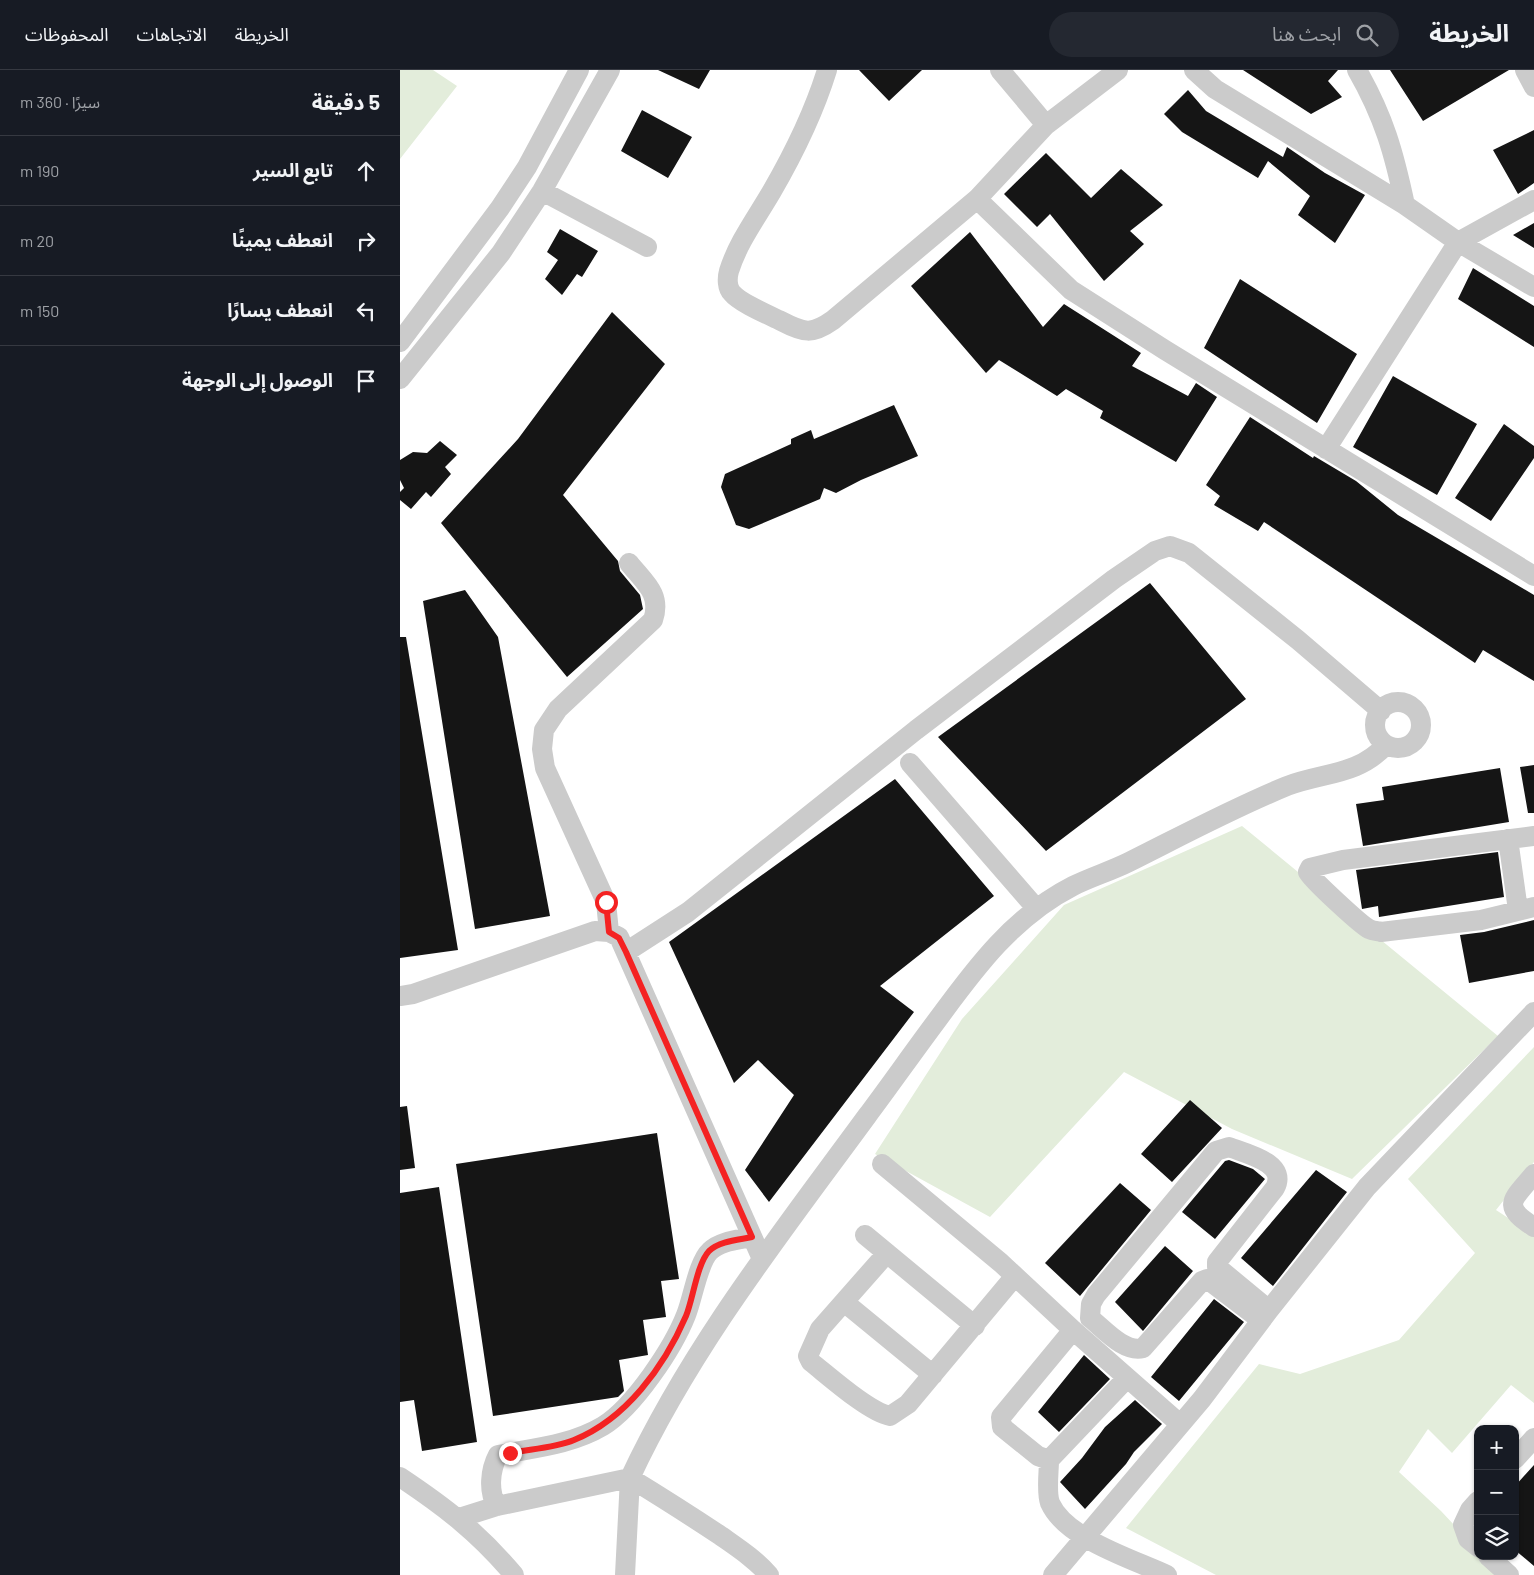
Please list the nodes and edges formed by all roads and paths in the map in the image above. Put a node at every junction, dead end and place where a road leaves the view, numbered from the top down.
1 (579, 70) edge
2 (610, 70) edge
3 (827, 70) edge
4 (1000, 70) edge
5 (1118, 70) edge
6 (1194, 70) edge
7 (1357, 70) edge
8 (1525, 70) edge
9 (1534, 87) edge
10 (554, 118) junction
11 (1046, 125) junction
12 (576, 131) junction
13 (542, 191) junction
14 (977, 199) junction
15 (1534, 200) edge
16 (1405, 206) junction
17 (1458, 242) junction
18 (647, 248) dead end
19 (1534, 287) edge
20 (400, 342) edge
21 (400, 379) edge
22 (1326, 449) junction
23 (629, 563) dead end
24 (1534, 576) edge
25 (1381, 711) junction
26 (1386, 745) junction
27 (910, 763) dead end
28 (1534, 836) edge
29 (1508, 840) junction
30 (1036, 908) junction
31 (1526, 909) edge
32 (609, 932) junction
33 (626, 952) junction
34 (400, 996) edge
35 (1534, 1012) edge
36 (882, 1164) dead end
37 (1534, 1174) edge
38 (1534, 1227) edge
39 (865, 1236) dead end
40 (752, 1237) junction
41 (887, 1253) junction
42 (762, 1259) junction
43 (1015, 1276) junction
44 (844, 1302) junction
45 (1265, 1315) junction
46 (975, 1326) junction
47 (1073, 1330) junction
48 (932, 1375) junction
49 (1127, 1378) junction
50 (1180, 1424) junction
51 (1534, 1438) edge
52 (1519, 1455) edge
53 (1049, 1460) junction
54 (400, 1477) edge
55 (630, 1478) junction
56 (497, 1506) junction
57 (1474, 1507) edge
58 (459, 1518) junction
59 (1085, 1537) junction
60 (1474, 1544) edge
61 (1492, 1560) edge
62 (514, 1575) edge
63 (625, 1575) edge
64 (769, 1575) edge
65 (1053, 1575) edge
66 (1167, 1575) edge
67 (1509, 1575) edge

1 - 10 street
2 - 12 street
3 - 14 street
4 - 11 street
5 - 11 street
6 - 16 street
7 - 16 street
8 - 9 street
10 - 12 street
10 - 20 street
11 - 14 street
12 - 13 street
13 - 18 street
13 - 21 street
14 - 22 street
15 - 17 street
16 - 17 street
17 - 19 street
17 - 22 street
22 - 24 street
23 - 32 street
25 - 26 street
25 - 26 street
25 - 33 street
26 - 30 street
27 - 30 street
28 - 29 street
29 - 31 street
29 - 31 street
30 - 42 street
32 - 33 street
32 - 34 street
33 - 40 street
35 - 45 street
36 - 43 street
37 - 38 street
39 - 41 street
40 - 42 street
40 - 56 street
41 - 44 street
41 - 46 street
42 - 55 street
43 - 46 street
43 - 47 street
44 - 48 street
44 - 48 street
45 - 45 street
45 - 50 street
46 - 48 street
47 - 49 street
47 - 53 street
49 - 50 street
49 - 53 street
50 - 59 street
51 - 52 street
53 - 59 street
54 - 58 street
55 - 56 street
55 - 63 street
55 - 64 street
56 - 58 street
57 - 60 street
58 - 62 street
59 - 65 street
59 - 66 street
61 - 67 street

